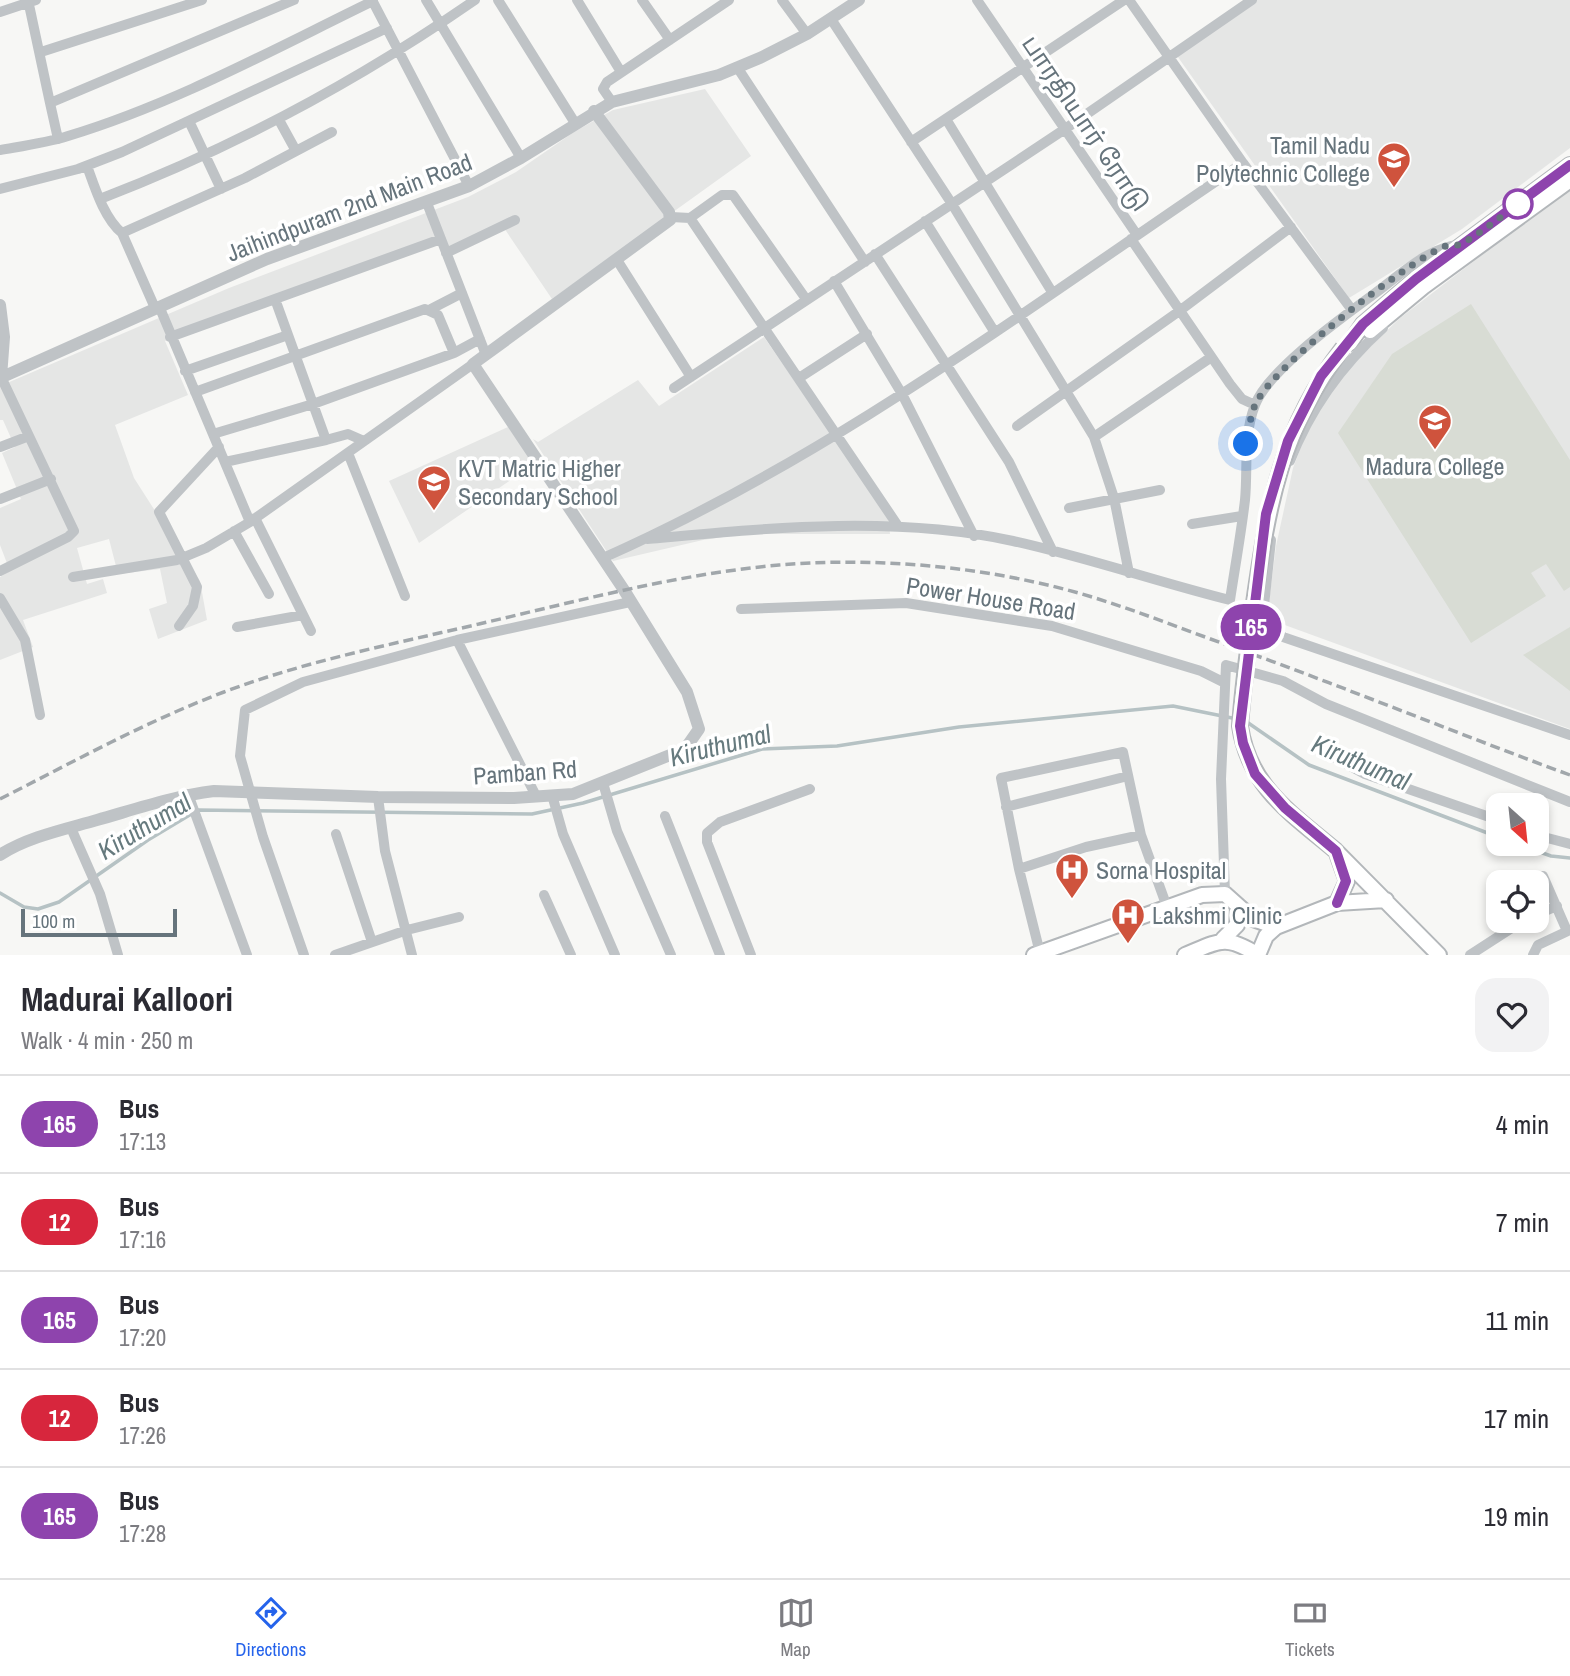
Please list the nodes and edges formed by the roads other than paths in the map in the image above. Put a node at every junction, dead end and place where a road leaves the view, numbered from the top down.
1 (202, 0) edge
2 (294, 0) edge
3 (372, 0) edge
4 (426, 0) edge
5 (475, 0) edge
6 (498, 0) edge
7 (577, 0) edge
8 (642, 0) edge
9 (729, 0) edge
10 (782, 0) edge
11 (859, 0) edge
12 (977, 0) edge
13 (1126, 0) edge
14 (1252, 0) edge
15 (32, 1) edge
16 (0, 12) edge
17 (831, 19) junction
18 (440, 24) junction
19 (387, 28) junction
20 (807, 34) junction
21 (670, 40) junction
22 (398, 50) junction
23 (44, 51) junction
24 (1170, 55) junction
25 (737, 67) junction
26 (1023, 67) junction
27 (621, 72) junction
28 (54, 101) junction
29 (612, 102) junction
30 (594, 111) junction
31 (946, 119) junction
32 (279, 120) junction
33 (189, 121) junction
34 (575, 122) junction
35 (1065, 129) junction
36 (332, 132) dead end
37 (62, 138) junction
38 (911, 142) junction
39 (0, 150) edge
40 (296, 151) junction
41 (205, 156) junction
42 (521, 158) junction
43 (1243, 163) junction
44 (1570, 165) edge
45 (78, 168) junction
46 (1570, 180) edge
47 (986, 181) junction
48 (469, 186) junction
49 (0, 189) edge
50 (221, 189) junction
51 (100, 199) junction
52 (427, 203) junction
53 (952, 204) junction
54 (671, 217) junction
55 (690, 218) junction
56 (515, 220) dead end
57 (925, 221) junction
58 (1291, 227) junction
59 (122, 233) junction
60 (1134, 237) junction
61 (440, 239) junction
62 (1463, 251) junction
63 (446, 254) junction
64 (875, 254) junction
65 (617, 260) junction
66 (864, 262) junction
67 (834, 281) junction
68 (1052, 292) junction
69 (462, 293) junction
70 (275, 299) junction
71 (806, 299) junction
72 (0, 305) edge
73 (157, 307) junction
74 (431, 309) junction
75 (1352, 310) junction
76 (1178, 312) junction
77 (1020, 314) junction
78 (764, 328) junction
79 (994, 331) junction
80 (867, 334) junction
81 (288, 335) junction
82 (170, 337) junction
83 (480, 339) junction
84 (454, 353) junction
85 (296, 355) junction
86 (486, 355) junction
87 (1210, 358) junction
88 (473, 364) junction
89 (945, 364) junction
90 (185, 371) junction
91 (691, 377) junction
92 (0, 378) edge
93 (799, 378) junction
94 (674, 388) dead end
95 (195, 392) junction
96 (1067, 392) junction
97 (902, 394) junction
98 (313, 404) junction
99 (1255, 405) junction
100 (1017, 426) dead end
101 (213, 434) junction
102 (30, 436) junction
103 (838, 437) junction
104 (1094, 437) junction
105 (326, 440) junction
106 (364, 441) junction
107 (0, 447) edge
108 (219, 447) junction
109 (348, 453) junction
110 (225, 462) junction
111 (51, 479) junction
112 (1160, 490) dead end
113 (1, 495) edge
114 (1114, 498) junction
115 (1069, 508) dead end
116 (1242, 516) junction
117 (252, 520) junction
118 (1192, 524) dead end
119 (898, 526) junction
120 (234, 531) junction
121 (974, 536) junction
122 (647, 539) junction
123 (1053, 552) junction
124 (184, 557) junction
125 (603, 558) junction
126 (0, 571) edge
127 (1129, 573) junction
128 (73, 577) dead end
129 (269, 594) dead end
130 (405, 596) dead end
131 (0, 598) edge
132 (631, 602) junction
133 (741, 609) dead end
134 (303, 615) junction
135 (179, 626) dead end
136 (237, 627) dead end
137 (311, 631) dead end
138 (457, 640) junction
139 (1225, 683) junction
140 (40, 715) dead end
141 (1570, 735) edge
142 (1328, 754) dead end
143 (1128, 776) junction
144 (603, 787) junction
145 (810, 789) dead end
146 (253, 796) junction
147 (537, 796) junction
148 (553, 799) junction
149 (189, 800) junction
150 (379, 801) junction
151 (1570, 802) edge
152 (1006, 807) junction
153 (665, 816) dead end
154 (1486, 816) edge
155 (71, 828) junction
156 (336, 834) dead end
157 (1141, 835) junction
158 (1549, 838) edge
159 (1570, 844) edge
160 (1336, 851) junction
161 (0, 856) edge
162 (1019, 869) junction
163 (1549, 889) edge
164 (1225, 894) junction
165 (544, 895) dead end
166 (1386, 900) junction
167 (1337, 903) junction
168 (1557, 906) junction
169 (1167, 907) junction
170 (1238, 908) junction
171 (1549, 909) edge
172 (459, 917) dead end
173 (1276, 927) junction
174 (407, 930) junction
175 (1569, 930) edge
176 (1504, 933) edge
177 (1223, 939) junction
178 (372, 942) junction
179 (1037, 954) edge
180 (118, 955) edge
181 (247, 955) edge
182 (304, 955) edge
183 (335, 955) edge
184 (412, 955) edge
185 (571, 955) edge
186 (615, 955) edge
187 (671, 955) edge
188 (720, 955) edge
189 (751, 955) edge
190 (1185, 955) edge
191 (1258, 955) edge
192 (1439, 955) edge
193 (1470, 955) edge
194 (1533, 955) edge

1 - 23 street
2 - 28 street
3 - 19 street
3 - 37 street
4 - 18 street
5 - 18 street
6 - 34 street
7 - 27 street
8 - 21 street
9 - 21 street
10 - 20 street
11 - 17 street, Jaihindpuram 2nd Main Road
12 - 26 street, பாரதியார் ரோடு
13 - 24 street
13 - 26 street
14 - 24 street
15 - 16 street
15 - 23 street
17 - 20 street, Jaihindpuram 2nd Main Road
17 - 38 street
18 - 22 street
18 - 42 street
19 - 22 street
19 - 33 street
20 - 25 street, Jaihindpuram 2nd Main Road
21 - 27 street
22 - 32 street
22 - 48 street
23 - 28 street
24 - 35 street
24 - 43 street
25 - 29 street, Jaihindpuram 2nd Main Road
25 - 66 street
26 - 31 street
26 - 35 street, பாரதியார் ரோடு
27 - 29 street
28 - 37 street
29 - 30 street, Jaihindpuram 2nd Main Road
30 - 34 street, Jaihindpuram 2nd Main Road
30 - 54 street
31 - 38 street
31 - 47 street
32 - 40 street
32 - 41 street
33 - 41 street
33 - 45 street
34 - 42 street, Jaihindpuram 2nd Main Road
35 - 47 street
35 - 60 street, பாரதியார் ரோடு
36 - 40 street
37 - 39 street
38 - 53 street
40 - 50 street
41 - 50 street
41 - 51 street
42 - 48 street, Jaihindpuram 2nd Main Road
43 - 58 street
43 - 60 street
44 - 62 main road
45 - 49 street
45 - 51 street
46 - 62 main road
47 - 53 street
47 - 68 street
48 - 52 street, Jaihindpuram 2nd Main Road
50 - 59 street
51 - 59 street
52 - 61 street
52 - 73 street, Jaihindpuram 2nd Main Road
53 - 57 street
53 - 77 street
54 - 55 street
54 - 65 street
55 - 71 street
55 - 78 street
56 - 63 street
57 - 64 street
57 - 79 street
58 - 75 street
58 - 76 street
59 - 73 street
60 - 68 street
60 - 76 street, பாரதியார் ரோடு
61 - 63 street
61 - 70 street
62 - 75 street
62 - 141 street
62 - 160 main road, bridge
63 - 69 street
64 - 66 street
64 - 89 street
65 - 86 street
65 - 91 street
66 - 67 street
67 - 71 street
67 - 80 street
68 - 77 street
69 - 74 street
69 - 83 street
70 - 81 street
70 - 82 street
71 - 78 street
72 - 92 street
73 - 82 street
73 - 92 street, Jaihindpuram 2nd Main Road
74 - 84 street
74 - 85 street
75 - 99 street
76 - 87 street, பாரதியார் ரோடு
76 - 96 street
77 - 79 street
77 - 96 street
78 - 91 street
78 - 93 street
79 - 89 street
80 - 93 street
80 - 97 street
81 - 85 street
81 - 90 street
82 - 90 street
83 - 84 street
83 - 86 street
84 - 98 street
85 - 95 street
85 - 98 street
86 - 88 street
87 - 99 street, பாரதியார் ரோடு
87 - 104 street
88 - 106 street
88 - 125 street, Pamban Rd
89 - 97 street
89 - 123 street
90 - 95 street
91 - 94 street
92 - 102 street
93 - 103 street
95 - 101 street
96 - 100 street
96 - 104 street
97 - 103 street
97 - 121 street
98 - 101 street
98 - 105 street
99 - 116 street
101 - 108 street
102 - 107 street
102 - 111 street
103 - 119 street
103 - 122 street
104 - 114 street
105 - 106 street
105 - 110 street
106 - 109 street
108 - 110 street
108 - 124 street
109 - 117 street
109 - 130 street
110 - 117 street
111 - 113 street
111 - 126 street
112 - 114 street
114 - 115 street
114 - 127 street
116 - 118 street
116 - 127 street
117 - 120 street
117 - 134 street
119 - 121 street
119 - 122 street
120 - 124 street
120 - 129 street
121 - 123 street
122 - 125 street
123 - 127 street
124 - 128 street
124 - 135 street
125 - 132 street, Pamban Rd
131 - 140 street
132 - 138 street
132 - 144 street, Pamban Rd
133 - 139 street, Power House Road
134 - 136 street
134 - 137 street
138 - 146 street
138 - 147 street
139 - 151 street
139 - 164 street
142 - 154 street
143 - 152 street
143 - 152 street
143 - 157 street
144 - 148 street, Pamban Rd
144 - 187 street
145 - 189 street
146 - 149 street, Pamban Rd
146 - 150 street, Pamban Rd
146 - 182 street
147 - 148 street, Pamban Rd
147 - 150 street, Pamban Rd
148 - 186 street
149 - 155 street, Pamban Rd
149 - 181 street
150 - 174 street
152 - 162 street
153 - 188 street
155 - 161 street, Pamban Rd
155 - 180 street
156 - 178 street
157 - 162 street
157 - 169 street
158 - 159 street
160 - 166 main road
160 - 167 main road
162 - 179 street
163 - 168 street
164 - 169 main road
164 - 170 main road
165 - 185 street
166 - 167 main road
166 - 192 main road
167 - 173 main road
168 - 171 street
168 - 175 street
169 - 179 main road
170 - 173 main road
170 - 177 main road
172 - 174 street
173 - 191 main road
174 - 178 street
174 - 184 street
175 - 194 street
176 - 193 street
177 - 190 main road
177 - 191 main road
178 - 183 street

